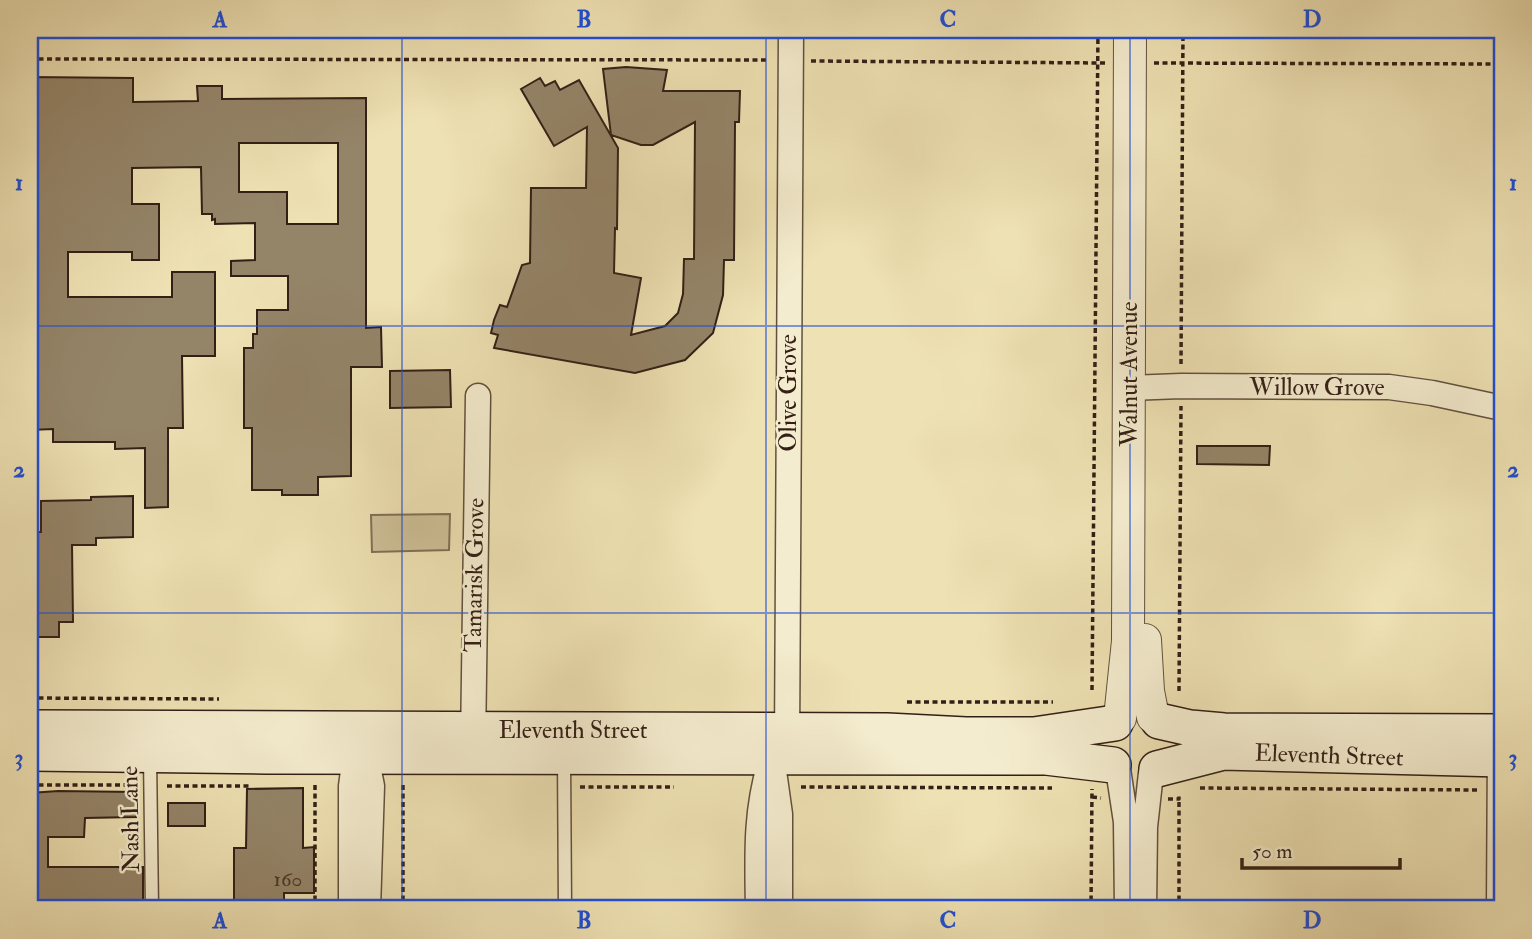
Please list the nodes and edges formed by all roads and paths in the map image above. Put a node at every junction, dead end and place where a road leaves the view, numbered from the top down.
1 (791, 30) edge
2 (1098, 30) edge
3 (1130, 30) edge
4 (1148, 30) edge
5 (1183, 30) edge
6 (30, 59) edge
7 (790, 61) junction
8 (1182, 62) junction
9 (1096, 63) junction
10 (1139, 63) junction
11 (1502, 64) edge
12 (1181, 386) junction
13 (1138, 388) junction
14 (478, 396) dead end
15 (1502, 408) edge
16 (1092, 690) junction
17 (1179, 691) junction
18 (907, 702) dead end
19 (1054, 702) dead end
20 (30, 728) edge
21 (150, 741) junction
22 (360, 741) junction
23 (1131, 742) junction
24 (473, 743) junction
25 (565, 743) junction
26 (30, 753) edge
27 (1498, 754) edge
28 (315, 755) junction
29 (404, 755) junction
30 (781, 757) junction
31 (30, 785) edge
32 (129, 785) dead end
33 (1055, 788) dead end
34 (1188, 788) dead end
35 (1091, 797) junction
36 (1179, 799) junction
37 (152, 909) edge
38 (315, 909) edge
39 (351, 909) edge
40 (368, 909) edge
41 (403, 909) edge
42 (565, 909) edge
43 (758, 909) edge
44 (780, 909) edge
45 (1091, 909) edge
46 (1127, 909) edge
47 (1144, 909) edge
48 (1179, 909) edge
49 (1499, 909) edge

1 - 7 street, Olive Grove
2 - 9 path
3 - 10 street, Walnut Avenue
4 - 10 street, Walnut Avenue
5 - 8 path
6 - 7 path
7 - 9 path
7 - 30 street, Olive Grove
8 - 10 path
8 - 11 path
8 - 12 path
9 - 10 path
9 - 16 path
10 - 13 street, Walnut Avenue
12 - 13 street, Willow Grove
12 - 15 street, Willow Grove
12 - 17 path
13 - 23 street, Walnut Avenue
14 - 24 street, Tamarisk Grove
16 - 23 path
16 - 23 path
17 - 23 path
17 - 23 path
18 - 19 path
20 - 21 main road, Eleventh Street
21 - 22 main road, Eleventh Street
21 - 26 main road, Eleventh Street
21 - 28 main road, Eleventh Street
21 - 37 lane, Nash Lane
22 - 24 main road, Eleventh Street
22 - 28 main road, Eleventh Street
22 - 29 main road, Eleventh Street
22 - 39 street
22 - 40 street
23 - 27 main road, Eleventh Street
23 - 27 main road, Eleventh Street
23 - 30 main road, Eleventh Street
23 - 35 path
23 - 35 path
23 - 36 path
23 - 36 path
23 - 46 street, Walnut Avenue
23 - 47 street, Walnut Avenue
24 - 25 main road, Eleventh Street
24 - 29 main road, Eleventh Street
25 - 30 main road, Eleventh Street
25 - 42 lane
27 - 34 path
27 - 49 street
28 - 38 path
29 - 41 path
30 - 33 path
30 - 43 street
30 - 44 street
31 - 32 path
35 - 45 path
36 - 48 path

